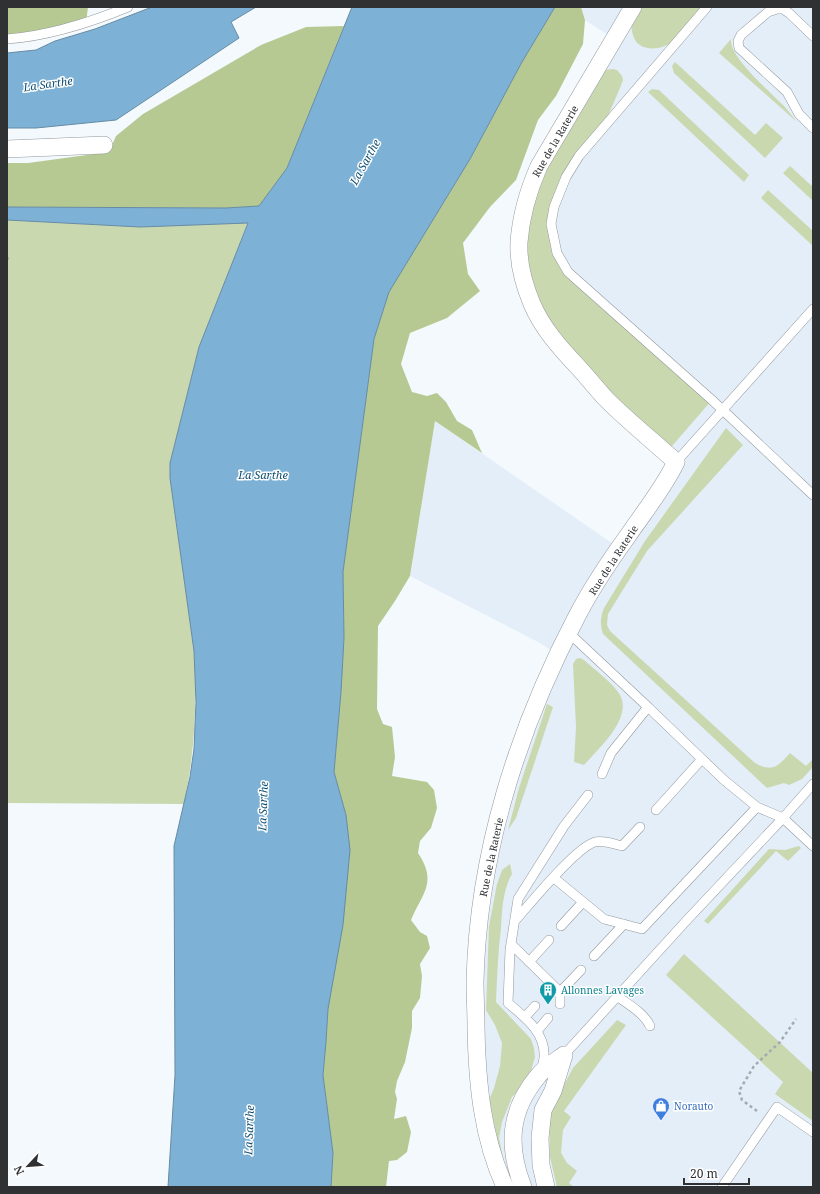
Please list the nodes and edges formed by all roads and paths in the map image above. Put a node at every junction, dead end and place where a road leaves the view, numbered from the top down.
1 (128, 7) edge
2 (633, 7) edge
3 (707, 7) edge
4 (813, 36) edge
5 (7, 39) edge
6 (813, 128) edge
7 (104, 145) dead end
8 (7, 149) edge
9 (813, 309) edge
10 (722, 410) junction
11 (676, 462) junction
12 (813, 495) edge
13 (570, 633) junction
14 (648, 707) junction
15 (702, 759) junction
16 (602, 774) dead end
17 (813, 784) edge
18 (588, 795) dead end
19 (757, 807) junction
20 (656, 810) dead end
21 (782, 818) junction
22 (640, 827) dead end
23 (813, 846) edge
24 (554, 878) junction
25 (583, 902) junction
26 (514, 922) junction
27 (624, 924) junction
28 (561, 926) dead end
29 (549, 940) dead end
30 (511, 944) junction
31 (594, 956) dead end
32 (529, 962) junction
33 (581, 970) dead end
34 (547, 992) dead end
35 (560, 992) junction
36 (617, 996) junction
37 (560, 1004) dead end
38 (535, 1006) dead end
39 (525, 1017) junction
40 (548, 1018) dead end
41 (796, 1019) dead end
42 (650, 1026) dead end
43 (537, 1031) junction
44 (564, 1055) junction
45 (538, 1075) junction
46 (769, 1119) junction
47 (813, 1132) edge
48 (505, 1187) edge
49 (523, 1187) edge
50 (546, 1187) edge
51 (722, 1187) edge

1 - 5 lane
2 - 11 street, Rue de la Raterie
3 - 10 lane
4 - 6 lane
7 - 8 street
9 - 10 lane
10 - 11 lane
10 - 12 lane
11 - 13 street, Rue de la Raterie
13 - 14 lane
13 - 48 street, Rue de la Raterie
14 - 15 lane
14 - 16 lane
15 - 19 lane
15 - 20 lane
17 - 21 lane
18 - 26 lane
19 - 21 lane
19 - 27 lane
21 - 23 lane
21 - 36 lane
22 - 24 lane
24 - 25 lane
24 - 26 lane
25 - 27 lane
25 - 28 lane
26 - 30 lane
27 - 31 lane
29 - 32 lane
30 - 32 lane
30 - 39 lane
32 - 35 lane
33 - 35 lane
34 - 35 lane
35 - 37 lane
36 - 42 lane
36 - 44 lane
38 - 39 lane
39 - 43 lane
40 - 43 lane
41 - 46 path
43 - 45 lane
44 - 45 street
44 - 50 street
45 - 49 street
46 - 47 lane
46 - 51 lane

